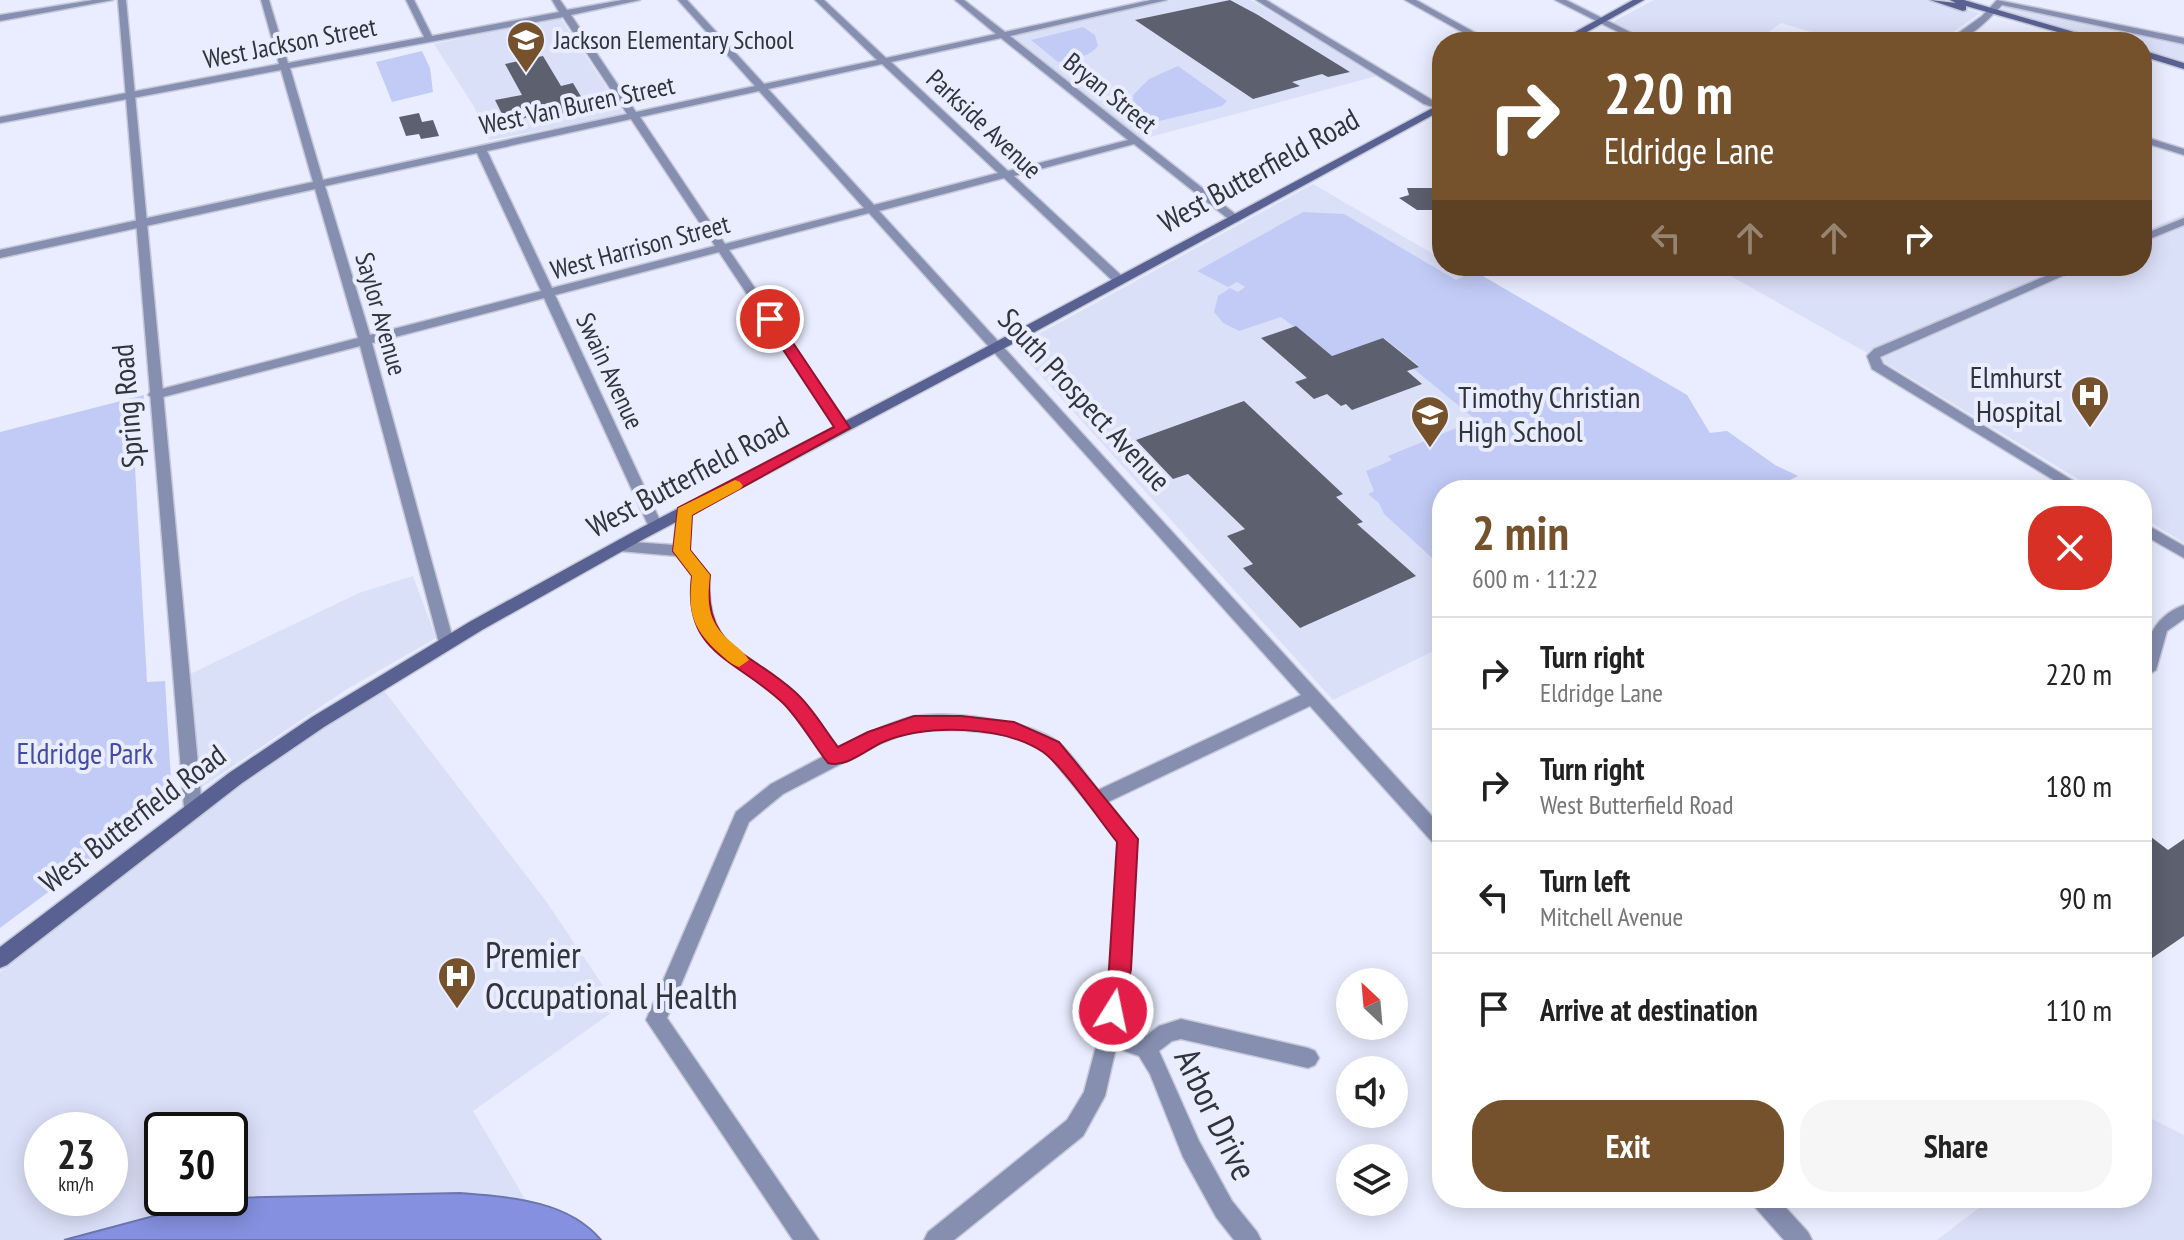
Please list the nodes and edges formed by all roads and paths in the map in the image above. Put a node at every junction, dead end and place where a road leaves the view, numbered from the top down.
1 (109, 0) edge
2 (122, 0) edge
3 (265, 0) edge
4 (410, 0) edge
5 (556, 0) edge
6 (636, 0) edge
7 (682, 0) edge
8 (819, 0) edge
9 (959, 0) edge
10 (1110, 0) edge
11 (1163, 0) edge
12 (1260, 0) edge
13 (1409, 0) edge
14 (1559, 0) edge
15 (1640, 0) edge
16 (1934, 0) edge
17 (1954, 0) edge
18 (2002, 1) edge
19 (1123, 9) junction
20 (565, 13) junction
21 (1991, 13) junction
22 (0, 18) edge
23 (1602, 21) junction
24 (1468, 32) edge
25 (1581, 32) edge
26 (1625, 32) edge
27 (1965, 32) edge
28 (2051, 32) edge
29 (2064, 32) edge
30 (2141, 32) edge
31 (2152, 34) edge
32 (1003, 35) junction
33 (429, 39) junction
34 (2184, 41) edge
35 (2152, 57) edge
36 (884, 61) junction
37 (2152, 62) edge
38 (285, 66) junction
39 (2184, 69) edge
40 (761, 88) junction
41 (129, 97) junction
42 (1432, 103) edge
43 (1432, 111) edge
44 (633, 116) junction
45 (0, 120) edge
46 (1135, 141) junction
47 (2152, 142) edge
48 (481, 149) junction
49 (2184, 152) edge
50 (1008, 175) junction
51 (318, 185) junction
52 (871, 211) junction
53 (2184, 211) edge
54 (1235, 219) junction
55 (2184, 221) edge
56 (139, 224) junction
57 (2152, 224) edge
58 (2152, 235) edge
59 (724, 247) junction
60 (0, 254) edge
61 (2056, 276) edge
62 (1119, 280) junction
63 (548, 294) junction
64 (365, 340) junction
65 (995, 348) junction
66 (155, 395) junction
67 (843, 428) junction
68 (2065, 480) edge
69 (684, 512) junction
70 (656, 527) junction
71 (2152, 533) edge
72 (619, 546) junction
73 (681, 551) junction
74 (2184, 553) edge
75 (2184, 611) edge
76 (446, 643) junction
77 (2152, 658) edge
78 (1313, 697) junction
79 (835, 758) junction
80 (1095, 800) junction
81 (193, 807) junction
82 (1432, 829) edge
83 (0, 959) edge
84 (1109, 1035) junction
85 (1146, 1049) junction
86 (1308, 1058) dead end
87 (1771, 1208) edge
88 (807, 1240) edge
89 (937, 1240) edge
90 (1249, 1240) edge
91 (1800, 1240) edge

1 - 22 street
2 - 41 street, Spring Road
3 - 38 street, Saylor Avenue
4 - 33 street
5 - 20 street
6 - 20 street, West Jackson Street
7 - 40 street, South Prospect Avenue
8 - 36 street, Parkside Avenue
9 - 32 street, Bryan Street
10 - 19 street
11 - 19 street, West Van Buren Street
12 - 42 street
13 - 24 street
14 - 23 street
15 - 23 main road
16 - 21 main road
17 - 21 main road
18 - 21 street
18 - 30 street
19 - 32 street, West Van Buren Street
20 - 33 street, West Jackson Street
20 - 44 street
21 - 27 street
21 - 28 main road
21 - 29 main road
23 - 25 main road
23 - 26 street
31 - 34 street
32 - 36 street, West Van Buren Street
32 - 46 street, Bryan Street
33 - 38 street, West Jackson Street
35 - 39 main road
36 - 40 street, West Van Buren Street
36 - 50 street, Parkside Avenue
37 - 39 main road
38 - 41 street, West Jackson Street
38 - 51 street, Saylor Avenue
40 - 44 street, West Van Buren Street
40 - 52 street, South Prospect Avenue
41 - 45 street, West Jackson Street
41 - 56 street, Spring Road
43 - 54 main road, West Butterfield Road
44 - 48 street, West Van Buren Street
44 - 59 street
46 - 50 street, West Harrison Street
46 - 54 street, Bryan Street
47 - 49 street
48 - 51 street, West Van Buren Street
48 - 63 street, Swain Avenue
50 - 52 street, West Harrison Street
50 - 62 street, Parkside Avenue
51 - 56 street, West Van Buren Street
51 - 64 street, Saylor Avenue
52 - 59 street, West Harrison Street
52 - 65 street, South Prospect Avenue
53 - 57 street
54 - 62 main road, West Butterfield Road
55 - 58 street
56 - 60 street, West Van Buren Street
56 - 66 street, Spring Road
59 - 63 street, West Harrison Street
59 - 67 street
61 - 68 street
62 - 65 main road, West Butterfield Road
63 - 64 street, West Harrison Street
63 - 70 street, Swain Avenue
64 - 66 street, West Harrison Street
64 - 76 street, Saylor Avenue
65 - 67 main road, West Butterfield Road
65 - 78 street, South Prospect Avenue
66 - 81 street, Spring Road
67 - 69 main road, West Butterfield Road
69 - 70 main road, West Butterfield Road
69 - 73 street
70 - 72 main road, West Butterfield Road
71 - 74 street
72 - 73 street
72 - 76 main road, West Butterfield Road
73 - 79 street
75 - 77 street
76 - 81 main road, West Butterfield Road
78 - 80 street
78 - 82 street, South Prospect Avenue
79 - 80 street
79 - 88 street
80 - 84 street
81 - 83 main road, West Butterfield Road
84 - 85 street, Arbor Drive
84 - 89 street
85 - 86 street
85 - 90 street, Arbor Drive
87 - 91 street

